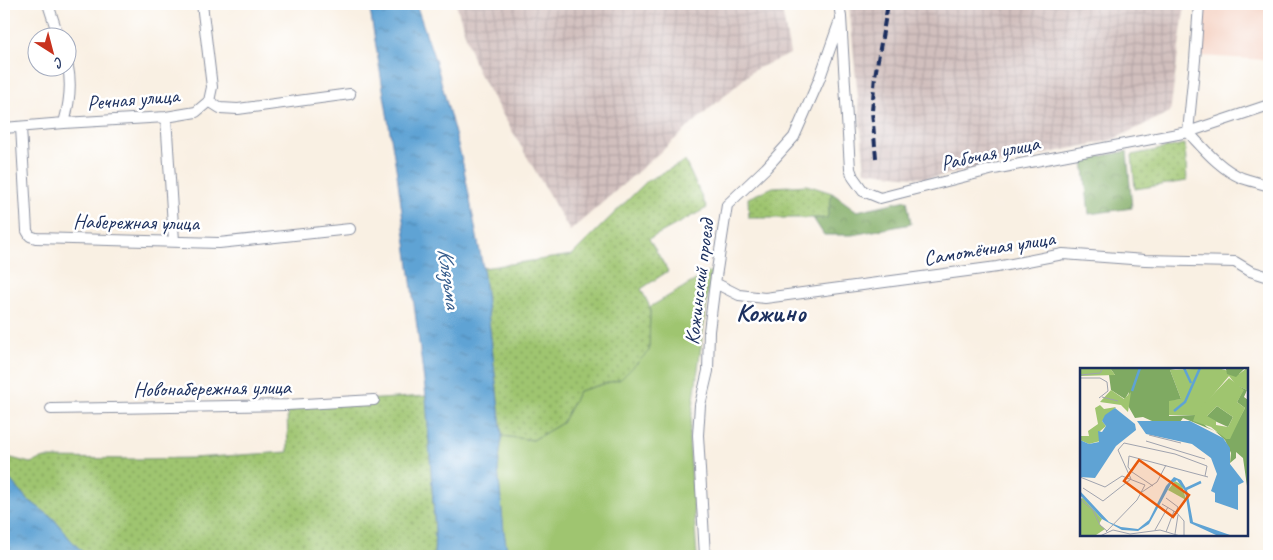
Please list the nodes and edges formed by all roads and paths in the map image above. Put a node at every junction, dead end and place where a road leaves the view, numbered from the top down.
1 (48, 4) edge
2 (202, 4) edge
3 (839, 4) edge
4 (1199, 4) edge
5 (841, 16) junction
6 (56, 28) edge
7 (69, 78) edge
8 (350, 94) dead end
9 (209, 101) junction
10 (1269, 105) edge
11 (166, 117) junction
12 (64, 123) junction
13 (21, 127) junction
14 (4, 128) edge
15 (1188, 132) junction
16 (1269, 186) edge
17 (350, 229) dead end
18 (174, 241) junction
19 (1269, 277) edge
20 (715, 283) junction
21 (374, 400) dead end
22 (51, 409) dead end
23 (705, 556) edge

1 - 6 street
2 - 9 street
3 - 5 street, Рабочая улица
4 - 15 street
5 - 15 street, Рабочая улица
5 - 20 street, Кожинский проезд
7 - 12 street
8 - 9 street, Речная улица
9 - 11 street, Речная улица
10 - 15 street, Рабочая улица
11 - 12 street, Речная улица
11 - 18 street
12 - 13 street, Речная улица
13 - 14 street, Речная улица
13 - 18 street, Набережная улица
15 - 16 street
17 - 18 street, Набережная улица
19 - 20 street, Самотёчная улица
20 - 23 street, Кожинский проезд
21 - 22 street, Новонабережная улица

